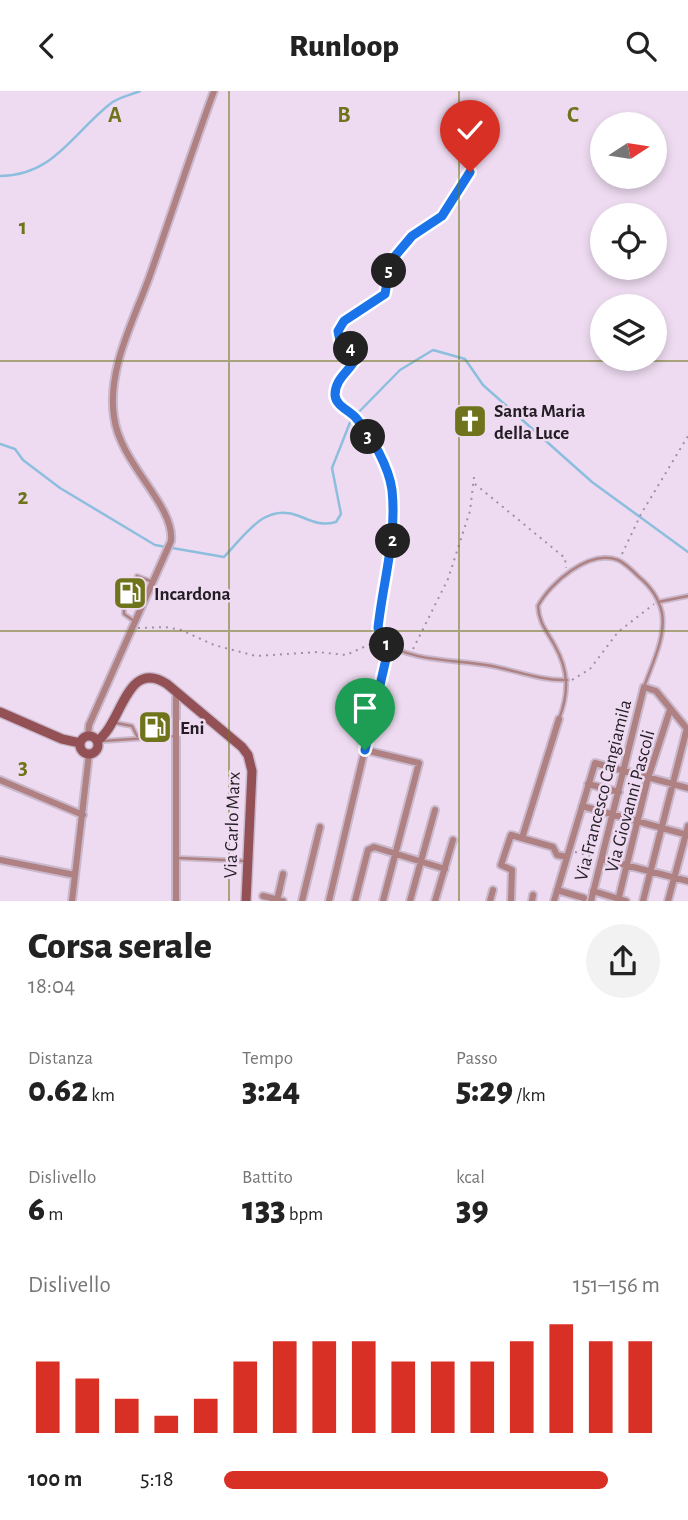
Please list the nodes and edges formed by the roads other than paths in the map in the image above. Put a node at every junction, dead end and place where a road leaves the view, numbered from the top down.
1 (214, 91) edge
2 (390, 265) road end
3 (153, 582) junction
4 (688, 596) edge
5 (658, 602) junction
6 (134, 624) junction
7 (389, 646) junction
8 (567, 680) junction
9 (645, 687) junction
10 (176, 691) junction
11 (670, 710) junction
12 (0, 712) edge
13 (559, 719) joint
14 (114, 723) junction
15 (688, 729) edge
16 (137, 736) junction
17 (176, 736) junction
18 (92, 739) junction
19 (80, 743) junction
20 (365, 750) junction
21 (89, 754) junction
22 (624, 771) junction
23 (648, 778) junction
24 (0, 780) edge
25 (588, 784) junction
26 (672, 785) junction
27 (688, 787) edge
28 (619, 792) junction
29 (582, 806) junction
30 (435, 810) dead end
31 (613, 814) junction
32 (83, 815) junction
33 (638, 821) junction
34 (688, 826) edge
35 (320, 827) dead end
36 (661, 828) junction
37 (687, 835) edge
38 (522, 838) junction
39 (453, 840) dead end
40 (395, 853) junction
41 (568, 854) junction
42 (176, 858) junction
43 (601, 859) junction
44 (0, 860) edge
45 (248, 861) junction
46 (421, 862) junction
47 (628, 865) junction
48 (444, 869) junction
49 (650, 870) junction
50 (283, 874) dead end
51 (75, 875) junction
52 (674, 877) junction
53 (688, 881) edge
54 (493, 890) dead end
55 (557, 890) junction
56 (593, 891) junction
57 (263, 896) dead end
58 (669, 897) edge
59 (588, 899) edge
60 (279, 900) edge
61 (621, 900) edge
62 (72, 901) edge
63 (176, 901) edge
64 (246, 901) edge
65 (302, 901) edge
66 (329, 901) edge
67 (355, 901) edge
68 (383, 901) edge
69 (411, 901) edge
70 (435, 901) edge
71 (490, 901) edge
72 (511, 901) edge
73 (554, 901) edge
74 (643, 901) edge
75 (676, 901) edge

1 - 3 street
2 - 7 lane
3 - 6 street
3 - 6 lane
4 - 5 lane
5 - 8 lane
5 - 9 lane
6 - 18 street
7 - 8 lane
7 - 20 street
8 - 13 lane
9 - 11 street
9 - 22 street, Via Francesco Cangiamila
10 - 14 main road, Via Carlo Marx
10 - 17 street
10 - 45 main road, Via Carlo Marx
11 - 15 street
11 - 23 street, Via Giovanni Pascoli
12 - 19 main road
13 - 38 street
14 - 16 lane
14 - 18 main road, Via Carlo Marx
15 - 26 street
16 - 17 lane
16 - 18 lane
17 - 42 street
18 - 19 main road, Via Carlo Marx
18 - 21 main road, Via Carlo Marx
19 - 21 main road
20 - 40 street
20 - 66 street
21 - 32 street
22 - 23 street
22 - 25 street
22 - 28 street, Via Francesco Cangiamila
23 - 26 street
23 - 33 street, Via Giovanni Pascoli
24 - 32 street
25 - 28 street
25 - 29 street
26 - 27 street
26 - 36 street
28 - 31 street, Via Francesco Cangiamila
29 - 31 street
29 - 41 street
30 - 46 street
31 - 33 street
31 - 43 street, Via Francesco Cangiamila
32 - 51 street
33 - 36 street
33 - 47 street, Via Giovanni Pascoli
34 - 37 street
35 - 65 street
36 - 37 street
36 - 49 street
37 - 52 street
38 - 41 street
38 - 72 street
39 - 48 street
40 - 46 street
40 - 67 street
40 - 68 street
41 - 55 street
42 - 45 lane
42 - 63 street
43 - 47 street
43 - 56 street, Via Francesco Cangiamila
44 - 51 street
45 - 64 main road, Via Carlo Marx
46 - 48 street
46 - 69 street
47 - 49 street
47 - 61 street, Via Giovanni Pascoli
48 - 70 street
49 - 52 street
49 - 74 street
50 - 60 street
51 - 62 street
52 - 53 street
52 - 58 street
54 - 71 street
55 - 59 street
55 - 73 street
56 - 59 street, Via Francesco Cangiamila
56 - 61 street
57 - 60 street
58 - 75 street

